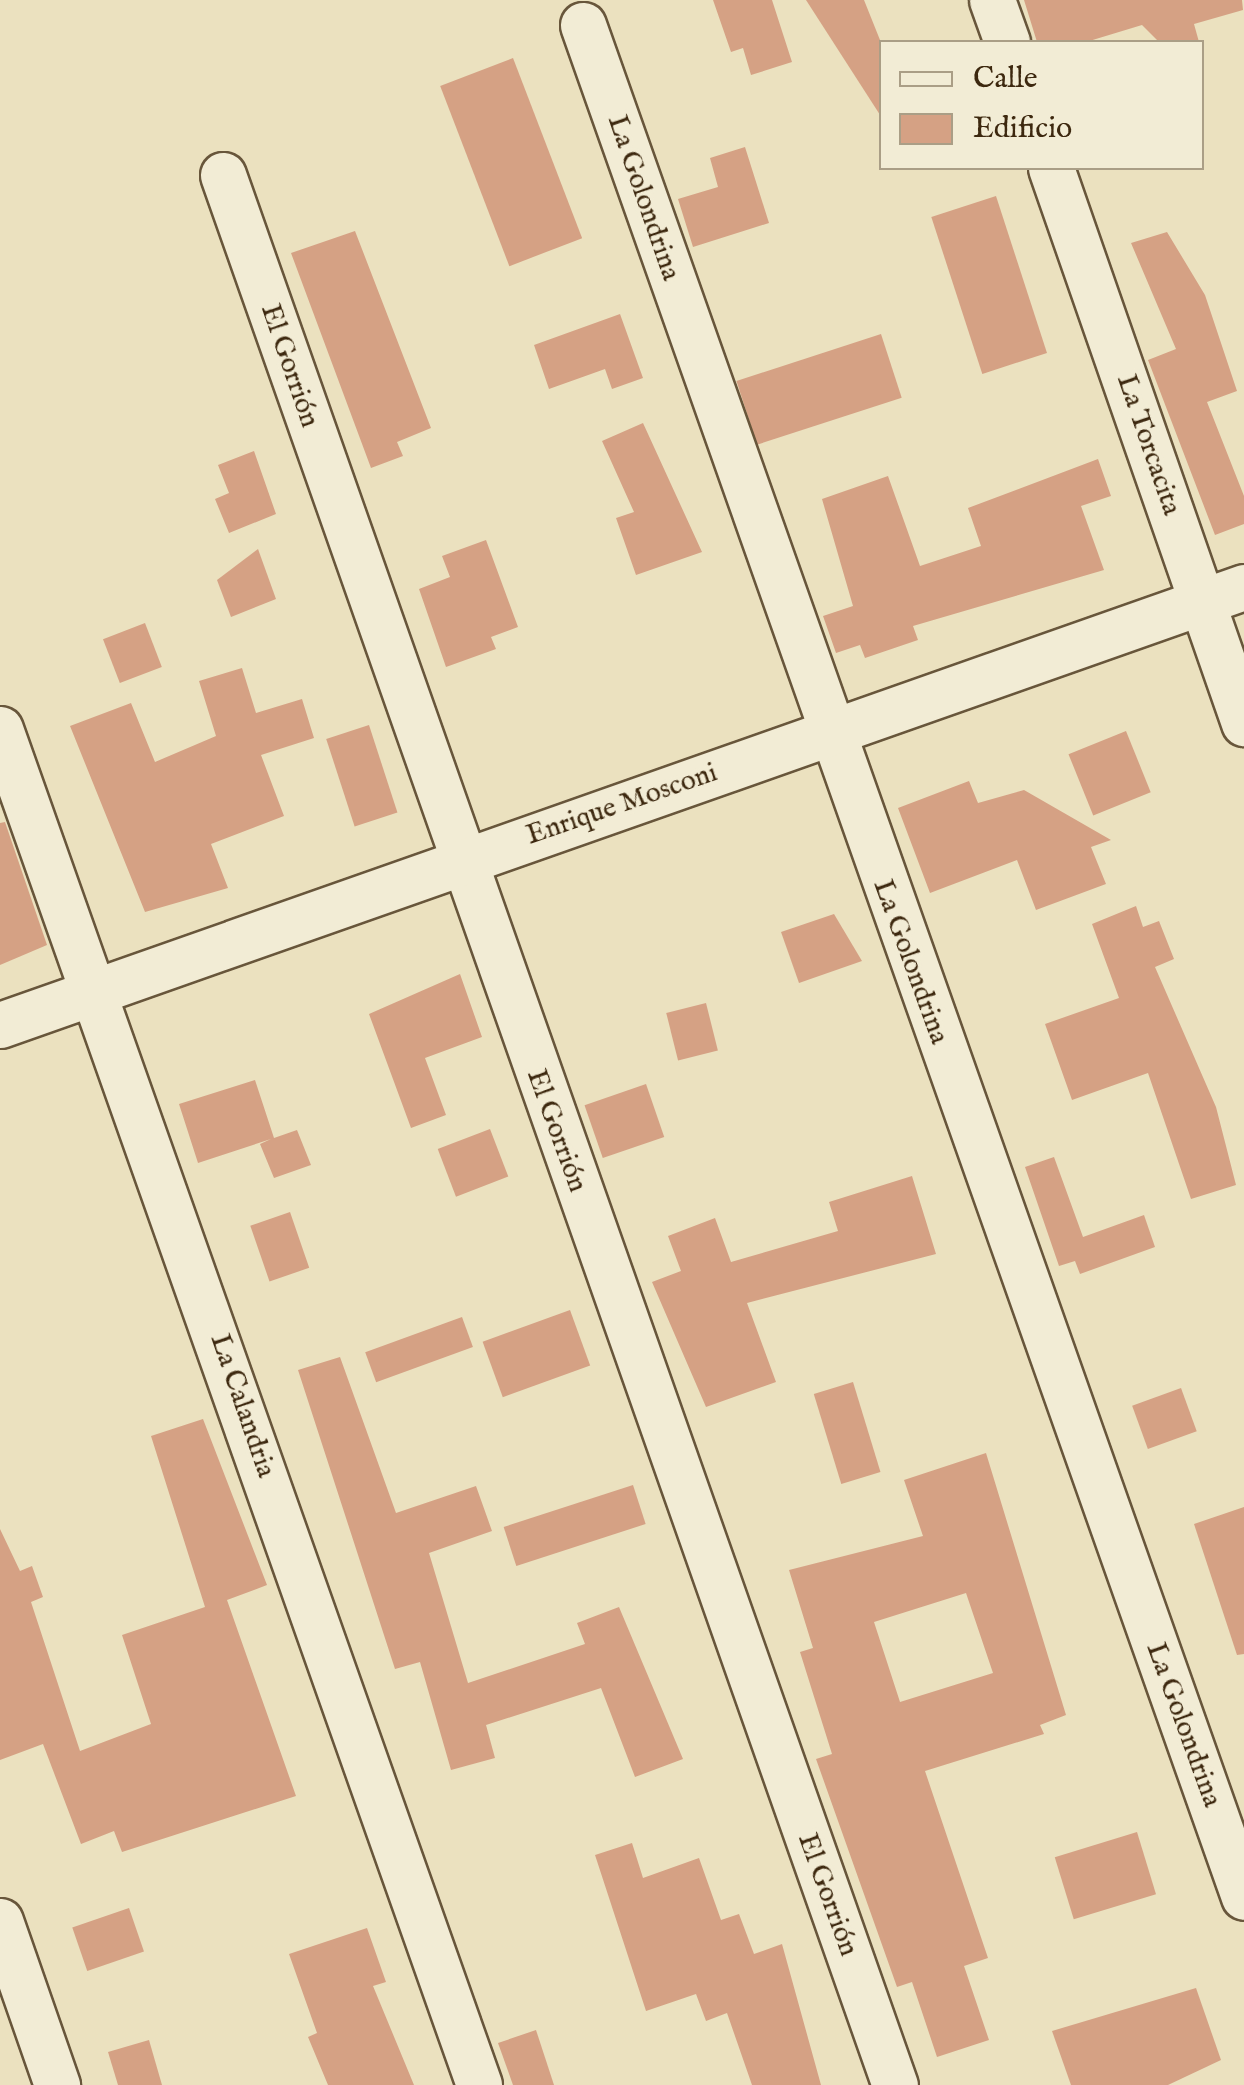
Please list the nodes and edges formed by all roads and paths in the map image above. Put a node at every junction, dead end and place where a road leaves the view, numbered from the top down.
1 (992, 0) edge
2 (584, 25) dead end
3 (1006, 40) edge
4 (1052, 170) edge
5 (224, 175) dead end
6 (1244, 586) edge
7 (1202, 601) junction
8 (1244, 723) edge
9 (0, 729) edge
10 (828, 733) junction
11 (460, 862) junction
12 (96, 990) junction
13 (0, 1024) edge
14 (1244, 1897) edge
15 (0, 1921) edge
16 (57, 2085) edge
17 (479, 2085) edge
18 (895, 2085) edge

1 - 3 street
2 - 10 street, La Golondrina
4 - 7 street, La Torcacita
5 - 11 street, El Gorrión
6 - 7 street, Enrique Mosconi
7 - 8 street, La Torcacita
7 - 10 street, Enrique Mosconi
9 - 12 street, La Calandria
10 - 11 street, Enrique Mosconi
10 - 14 street, La Golondrina
11 - 12 street, Enrique Mosconi
11 - 18 street, El Gorrión
12 - 13 street, Enrique Mosconi
12 - 17 street, La Calandria
15 - 16 street

